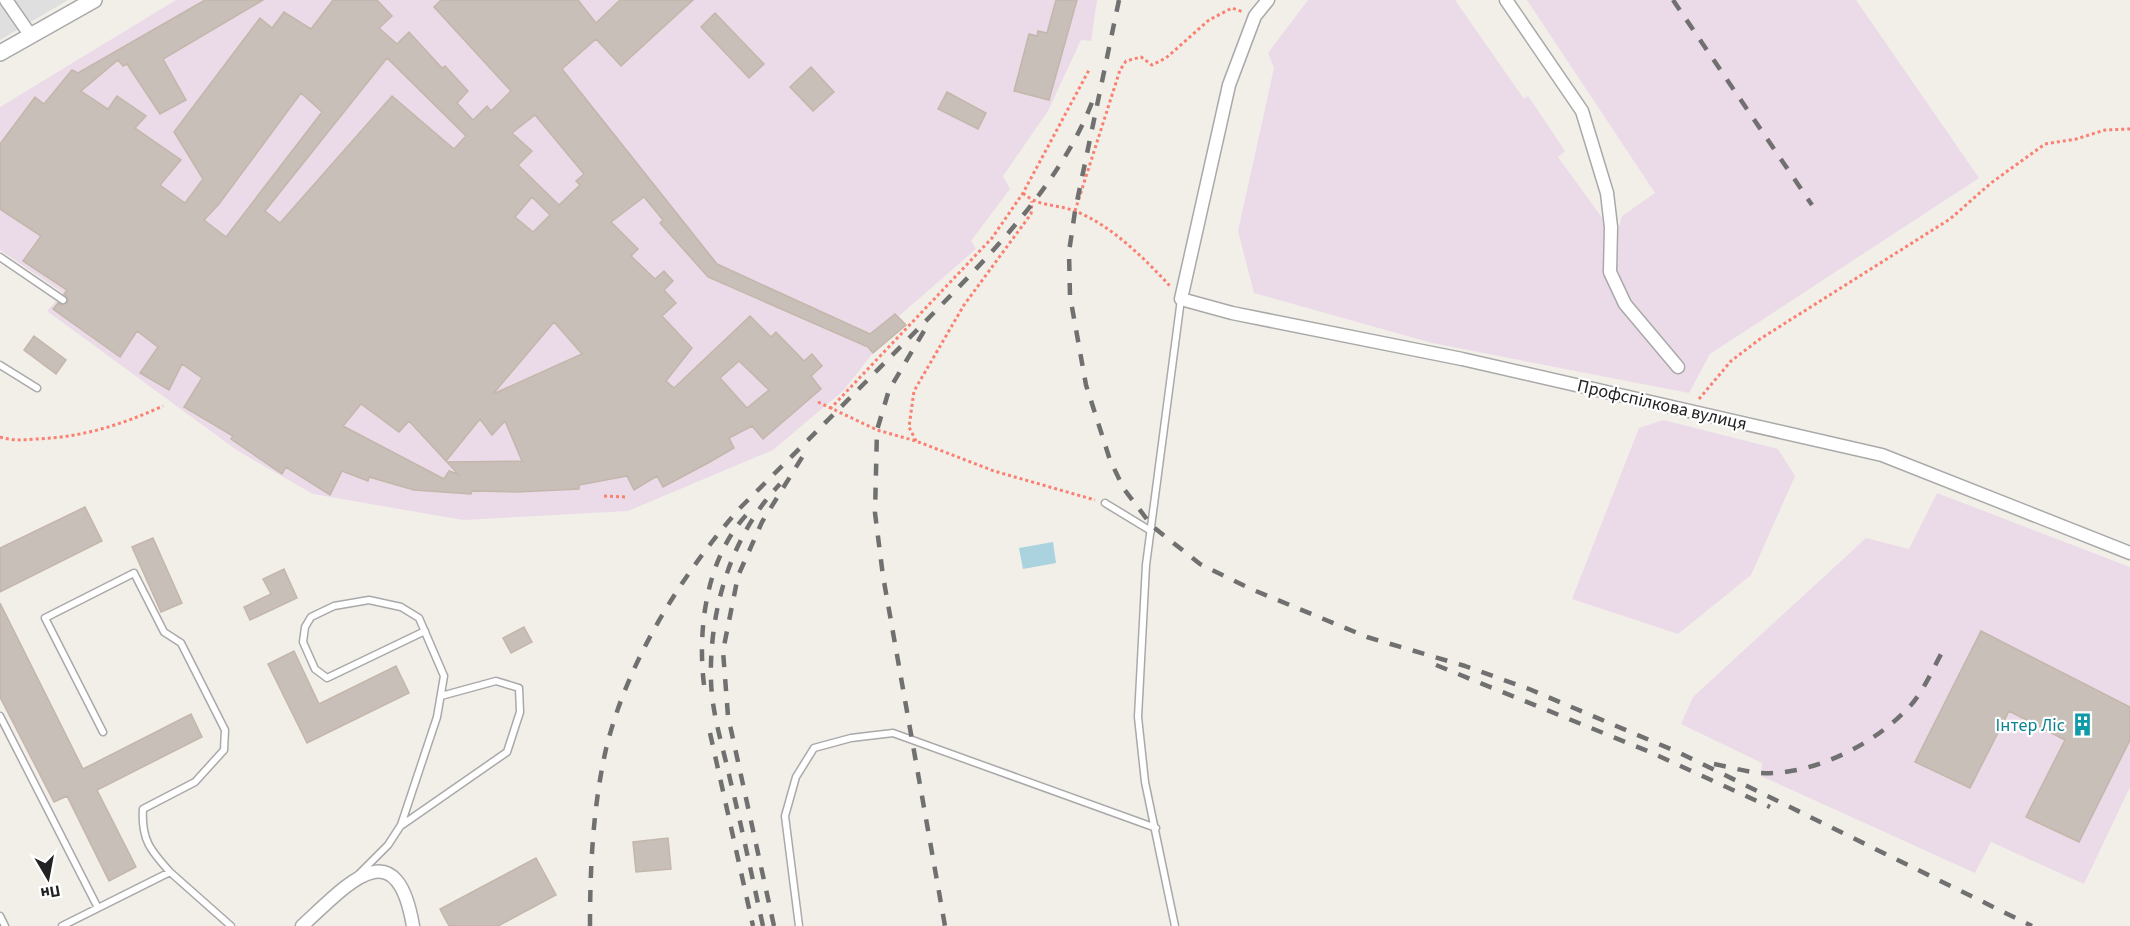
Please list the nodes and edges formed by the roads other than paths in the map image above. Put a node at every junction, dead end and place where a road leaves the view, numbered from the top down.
1 (6, 0) edge
2 (94, 0) edge
3 (1268, 0) edge
4 (1506, 0) edge
5 (31, 36) junction
6 (0, 53) edge
7 (0, 257) edge
8 (63, 300) dead end
9 (1181, 300) junction
10 (0, 365) edge
11 (1678, 367) dead end
12 (37, 388) dead end
13 (1105, 503) road end
14 (1151, 531) junction
15 (2130, 553) edge
16 (425, 631) junction
17 (441, 696) junction
18 (0, 716) edge
19 (103, 732) dead end
20 (401, 825) junction
21 (1156, 828) junction
22 (170, 872) junction
23 (356, 877) junction
24 (98, 908) junction
25 (0, 916) edge
26 (5, 926) edge
27 (62, 926) edge
28 (231, 926) edge
29 (302, 926) edge
30 (413, 926) edge
31 (799, 926) edge
32 (1175, 926) edge

1 - 5 street
2 - 5 street
3 - 9 street
4 - 11 street
5 - 6 street
7 - 8 lane
9 - 14 lane
9 - 15 street, Профспілкова вулиця
10 - 12 lane
13 - 14 lane
14 - 21 lane
16 - 16 lane
16 - 17 lane
17 - 20 lane
17 - 20 lane
18 - 24 lane
19 - 22 lane
20 - 23 lane
21 - 31 lane
21 - 32 lane
22 - 24 lane
22 - 28 lane
23 - 29 street
23 - 30 street
24 - 27 lane
25 - 26 lane

